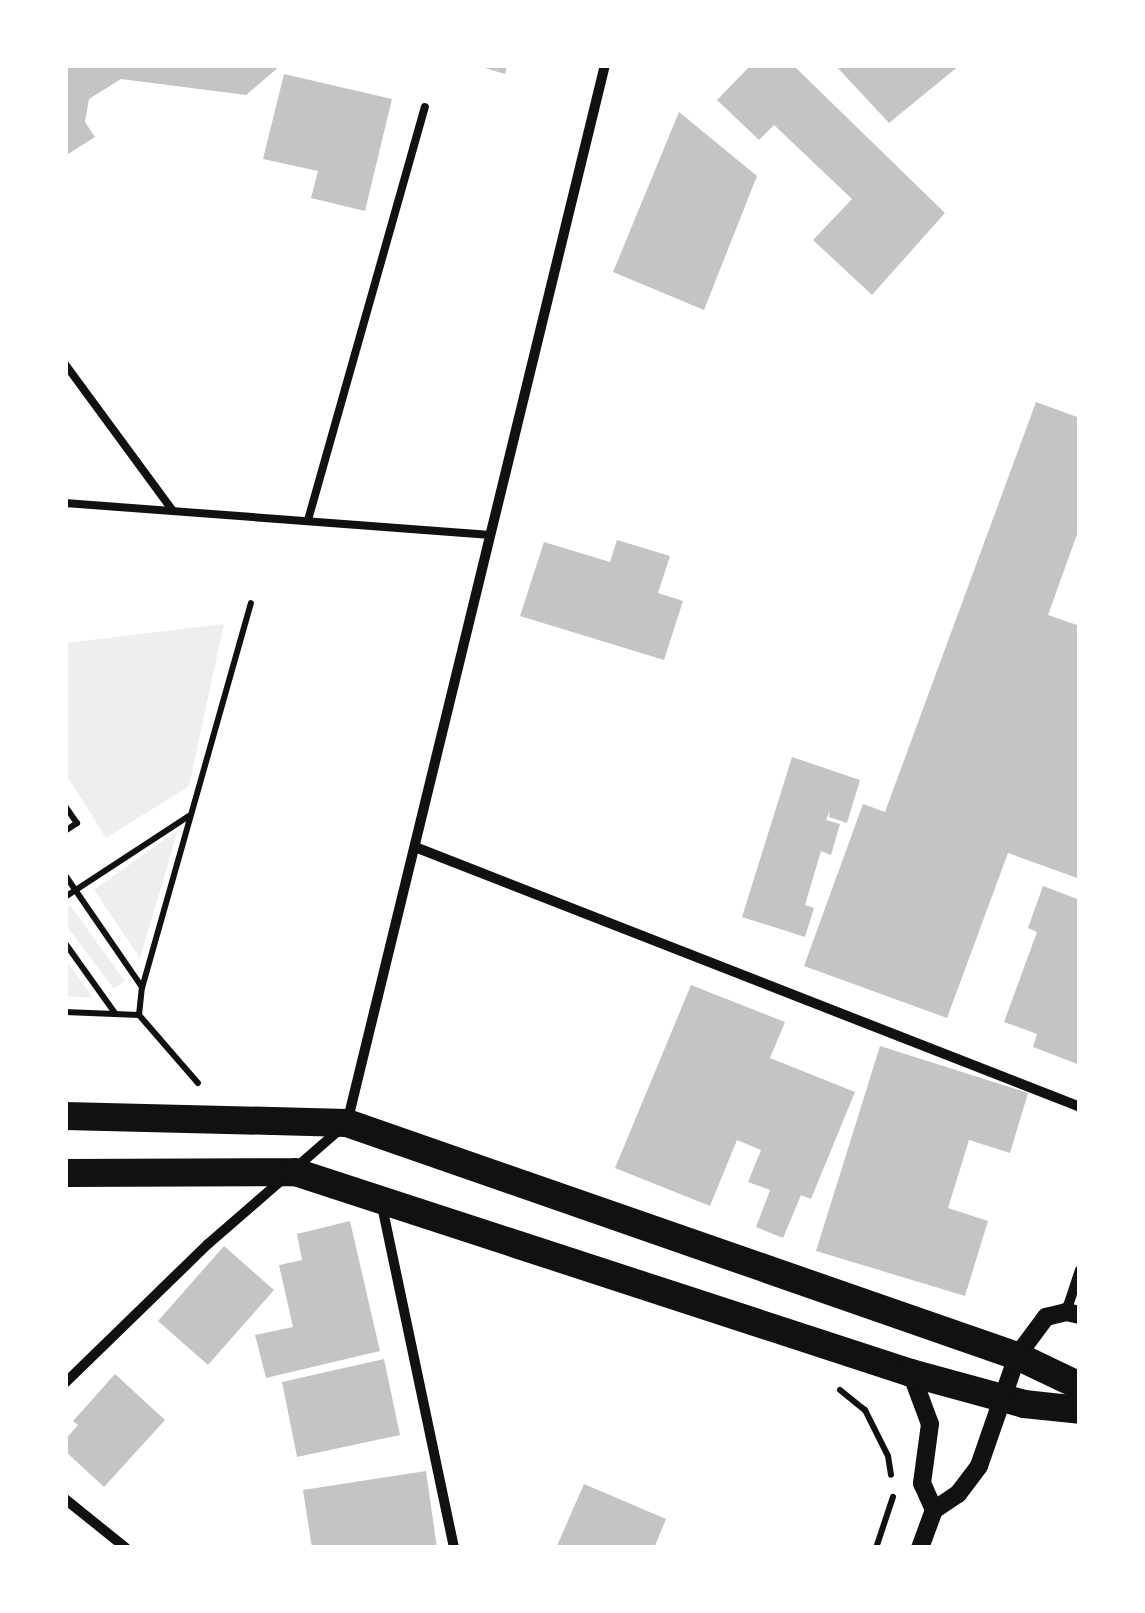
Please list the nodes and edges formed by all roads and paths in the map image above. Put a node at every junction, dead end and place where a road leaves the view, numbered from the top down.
1 (606, 66) edge
2 (425, 107) dead end
3 (65, 364) edge
4 (65, 503) edge
5 (172, 511) junction
6 (308, 520) junction
7 (490, 535) junction
8 (251, 603) dead end
9 (65, 806) edge
10 (190, 816) junction
11 (65, 832) edge
12 (414, 848) junction
13 (65, 875) edge
14 (76, 890) junction
15 (65, 897) edge
16 (65, 943) edge
17 (142, 988) junction
18 (65, 1012) edge
19 (116, 1014) junction
20 (139, 1015) junction
21 (198, 1084) dead end
22 (1080, 1108) edge
23 (65, 1116) edge
24 (348, 1123) junction
25 (294, 1172) junction
26 (65, 1173) edge
27 (381, 1200) junction
28 (1080, 1270) edge
29 (1073, 1314) edge
30 (1017, 1356) junction
31 (912, 1373) junction
32 (828, 1380) dead end
33 (65, 1383) edge
34 (1080, 1386) edge
35 (1005, 1399) junction
36 (1080, 1410) edge
37 (65, 1499) edge
38 (934, 1510) junction
39 (126, 1548) edge
40 (454, 1548) edge
41 (876, 1548) edge
42 (920, 1548) edge

1 - 7 street
2 - 6 lane
3 - 5 lane
4 - 5 lane
5 - 6 lane
6 - 7 lane
7 - 12 street
8 - 10 path
9 - 11 path
10 - 14 path
10 - 17 path
12 - 22 street
12 - 24 street
13 - 14 path
14 - 15 path
14 - 17 path
16 - 19 path
17 - 20 path
18 - 19 path
19 - 20 path
20 - 21 path
23 - 24 highway
24 - 25 street
24 - 30 highway
25 - 26 highway
25 - 27 highway
25 - 33 street
27 - 31 highway
27 - 40 street
28 - 29 street
29 - 30 street
30 - 34 highway
30 - 35 street
31 - 35 highway
31 - 38 street
32 - 41 path
35 - 36 highway
35 - 38 street
37 - 39 street
38 - 42 street

